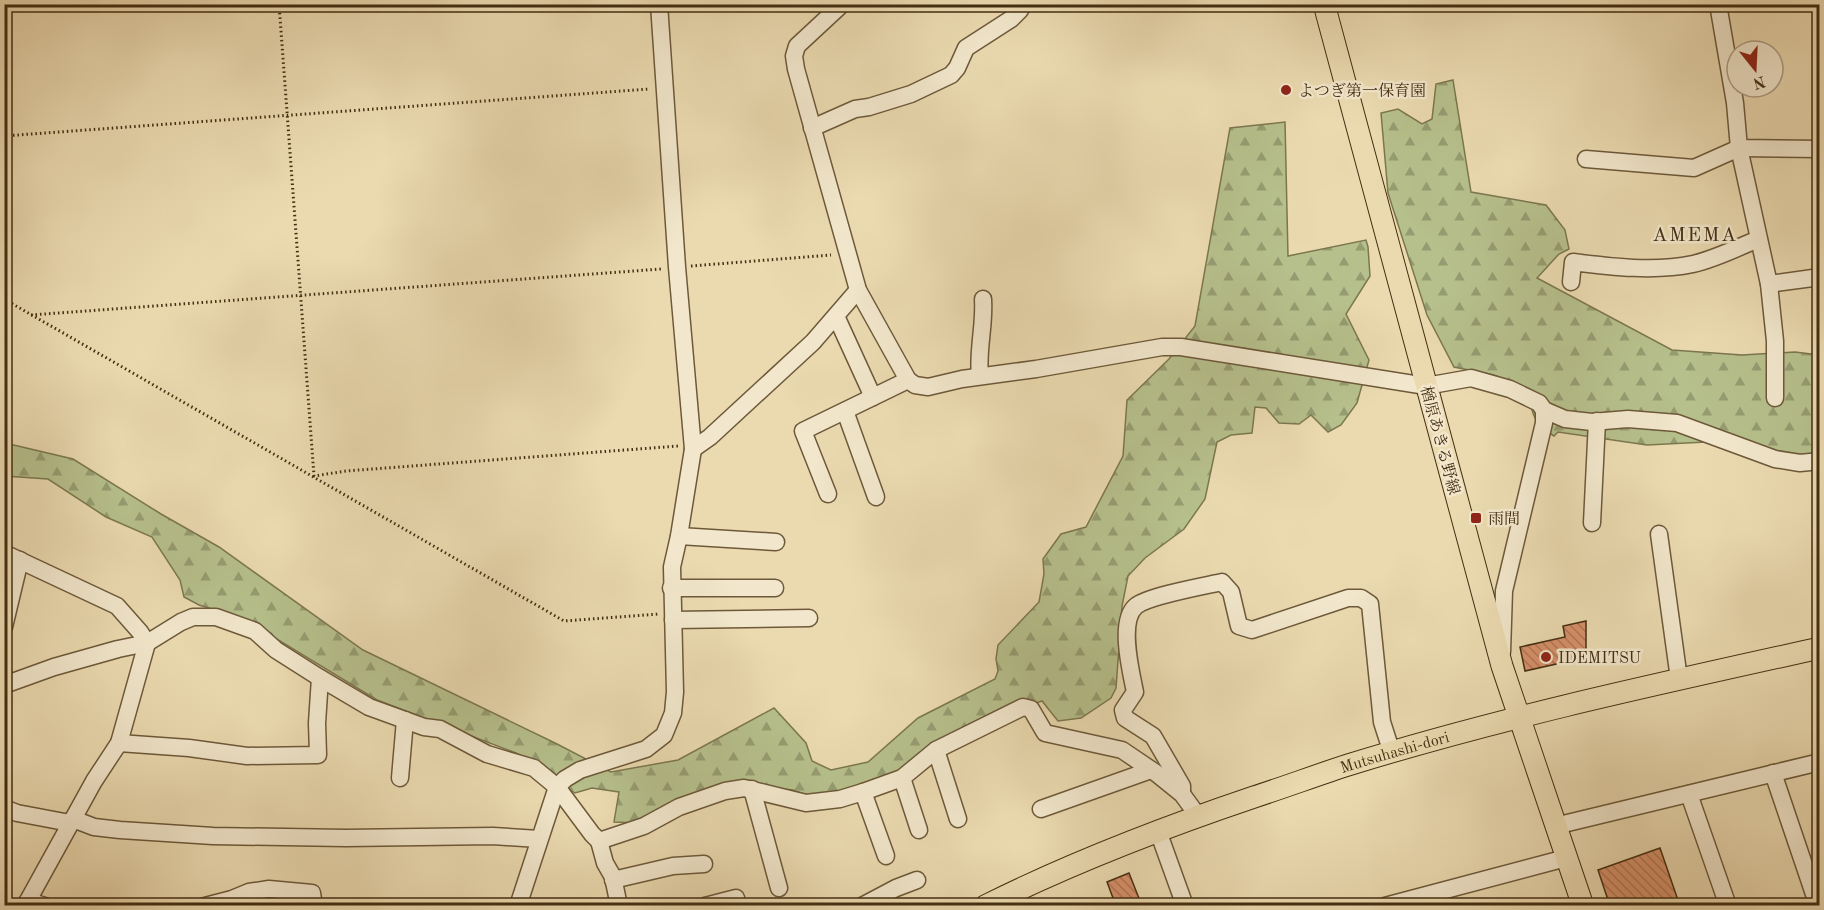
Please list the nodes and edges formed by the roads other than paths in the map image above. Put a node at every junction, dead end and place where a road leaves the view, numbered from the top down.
1 (659, 4) edge
2 (838, 4) edge
3 (1023, 4) edge
4 (1324, 4) edge
5 (1718, 4) edge
6 (812, 128) junction
7 (1739, 148) junction
8 (1820, 149) edge
9 (1586, 159) dead end
10 (1758, 239) junction
11 (1820, 277) edge
12 (1571, 282) dead end
13 (1768, 284) junction
14 (858, 290) junction
15 (983, 299) dead end
16 (836, 316) junction
17 (980, 376) junction
18 (908, 380) junction
19 (1426, 386) junction
20 (873, 397) junction
21 (1775, 398) dead end
22 (1544, 410) junction
23 (845, 411) junction
24 (1596, 422) junction
25 (693, 449) junction
26 (1820, 461) edge
27 (828, 494) dead end
28 (876, 497) dead end
29 (1592, 523) dead end
30 (1659, 534) dead end
31 (679, 536) junction
32 (776, 542) dead end
33 (12, 557) edge
34 (671, 588) junction
35 (775, 588) dead end
36 (673, 616) junction
37 (809, 618) dead end
38 (4, 627) edge
39 (147, 643) junction
40 (1820, 648) edge
41 (1502, 666) junction
42 (320, 678) junction
43 (1679, 679) junction
44 (4, 685) edge
45 (1518, 718) junction
46 (405, 720) junction
47 (119, 743) junction
48 (936, 750) junction
49 (1392, 753) junction
50 (1820, 762) edge
51 (1151, 770) junction
52 (1773, 773) junction
53 (400, 778) dead end
54 (902, 778) junction
55 (557, 787) junction
56 (752, 789) junction
57 (863, 792) junction
58 (1182, 794) junction
59 (1689, 794) junction
60 (4, 808) edge
61 (1041, 809) dead end
62 (1198, 816) junction
63 (958, 819) dead end
64 (72, 821) junction
65 (1555, 826) junction
66 (919, 830) dead end
67 (1158, 831) junction
68 (539, 839) junction
69 (599, 841) junction
70 (886, 856) dead end
71 (1566, 858) junction
72 (704, 864) dead end
73 (613, 880) junction
74 (917, 880) dead end
75 (779, 888) dead end
76 (271, 897) edge
77 (736, 898) dead end
78 (1432, 899) edge
79 (27, 903) edge
80 (45, 906) edge
81 (205, 906) edge
82 (314, 906) edge
83 (518, 906) edge
84 (619, 906) edge
85 (705, 906) edge
86 (862, 906) edge
87 (985, 906) edge
88 (1185, 906) edge
89 (1385, 906) edge
90 (1583, 906) edge
91 (1728, 906) edge
92 (1818, 906) edge

1 - 25 street
2 - 6 street
3 - 6 street
4 - 19 main road, 楢原あきる野線
5 - 7 street
6 - 14 street
7 - 8 street
7 - 9 street
7 - 10 street
10 - 12 street
10 - 13 street
11 - 13 street
13 - 21 street
14 - 16 street
14 - 18 street
15 - 17 street
16 - 20 street
16 - 25 street
17 - 18 street
17 - 19 street
18 - 20 street
19 - 22 street
19 - 41 main road, 楢原あきる野線
20 - 23 street
22 - 24 street
22 - 41 street
23 - 27 street
23 - 28 street
24 - 26 street
24 - 29 street
25 - 31 street
30 - 43 street
31 - 32 street
31 - 34 street
33 - 38 street
33 - 39 street
34 - 35 street
34 - 36 street
36 - 37 street
36 - 55 street
39 - 42 street
39 - 44 street
39 - 47 street
40 - 43 main road, Mutsuhashi-dori
41 - 45 main road, 楢原あきる野線
42 - 46 street
42 - 47 street
43 - 45 main road, Mutsuhashi-dori
45 - 49 main road, Mutsuhashi-dori
45 - 65 main road, 楢原あきる野線
46 - 53 street
46 - 55 street
47 - 64 street
48 - 51 street
48 - 54 street
48 - 63 street
49 - 58 street
49 - 62 main road, Mutsuhashi-dori
50 - 52 street
51 - 58 street
51 - 61 street
52 - 59 street
52 - 92 street
54 - 57 street
54 - 66 street
55 - 68 street
55 - 69 street
56 - 57 street
56 - 69 street
56 - 75 street
57 - 70 street
58 - 62 street
59 - 65 street
59 - 91 street
60 - 64 street
62 - 67 main road, Mutsuhashi-dori
64 - 68 street
64 - 79 street
65 - 71 main road, 楢原あきる野線
67 - 87 main road, Mutsuhashi-dori
67 - 88 street
68 - 83 street
69 - 73 street
71 - 78 street
71 - 90 main road, 楢原あきる野線
72 - 73 street
73 - 84 street
74 - 86 street
76 - 81 street
76 - 82 street
77 - 85 street
78 - 89 street
79 - 80 street

